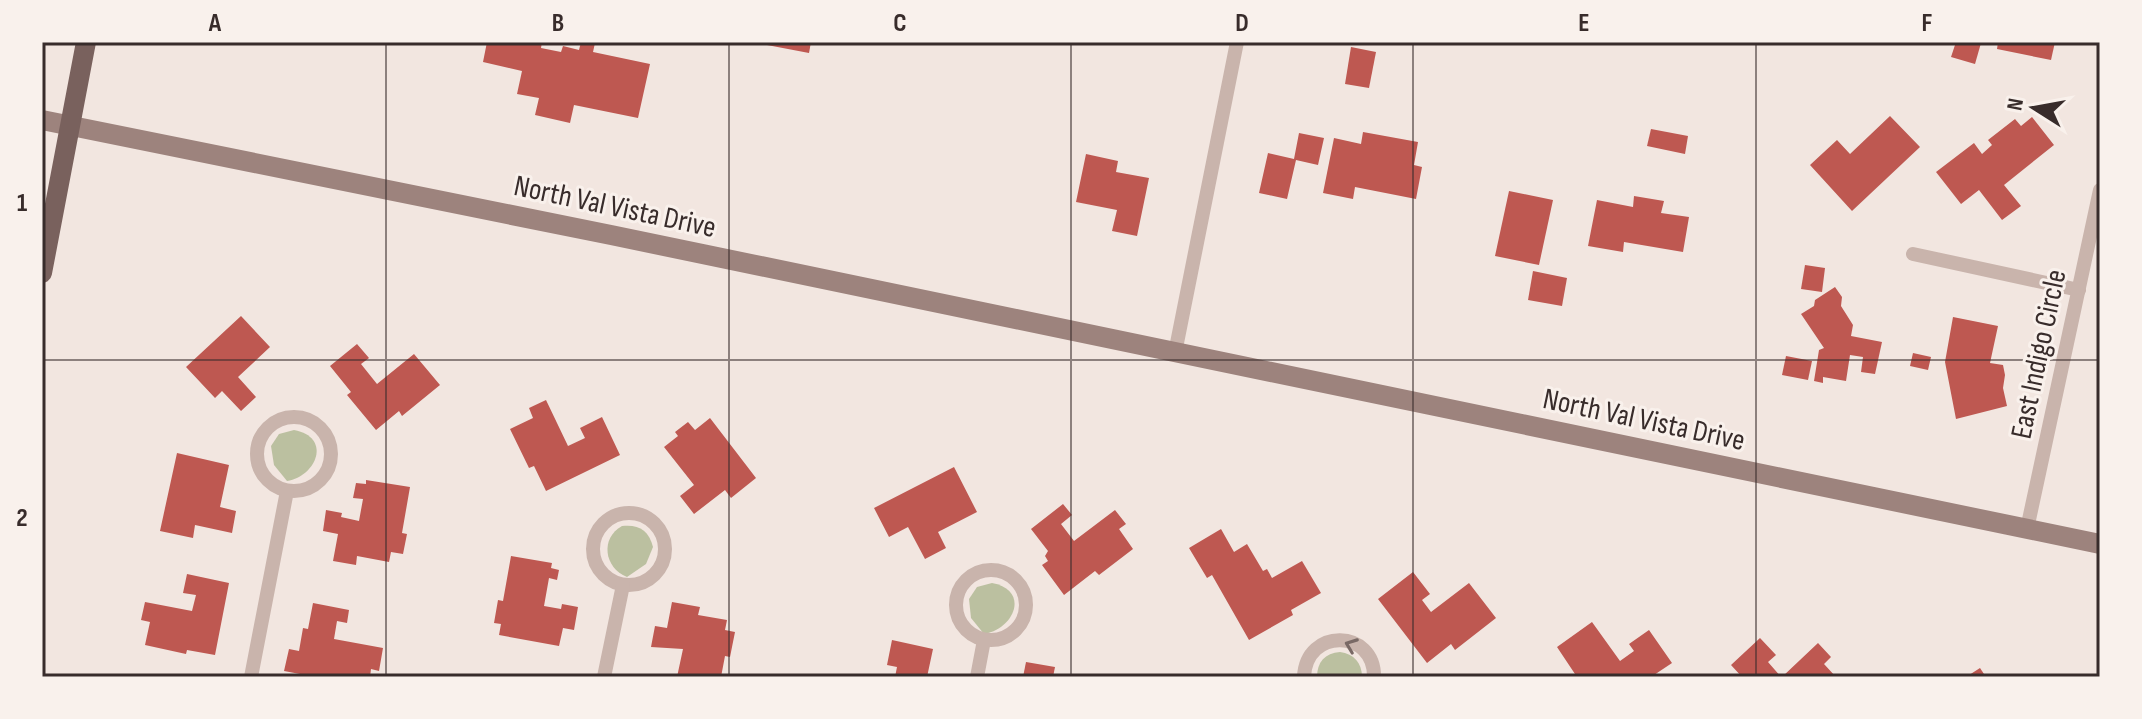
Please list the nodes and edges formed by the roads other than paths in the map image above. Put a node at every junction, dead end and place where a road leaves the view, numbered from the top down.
1 (86, 42) edge
2 (1237, 42) edge
3 (42, 120) edge
4 (70, 125) junction
5 (2100, 190) edge
6 (1913, 254) dead end
7 (42, 273) edge
8 (2079, 290) junction
9 (1175, 353) junction
10 (287, 491) junction
11 (2027, 529) junction
12 (2100, 544) edge
13 (623, 585) junction
14 (984, 640) junction
15 (251, 677) edge
16 (604, 677) edge
17 (977, 677) edge
18 (1304, 677) edge
19 (1374, 677) edge

1 - 4 main road
2 - 9 street
3 - 4 main road, North Val Vista Drive
4 - 7 main road
4 - 9 main road, North Val Vista Drive
5 - 8 street, East Indigo Circle
6 - 8 street
8 - 11 street, East Indigo Circle
9 - 11 main road, North Val Vista Drive
10 - 10 street
10 - 15 street
11 - 12 main road, North Val Vista Drive
13 - 13 street
13 - 16 street
14 - 14 street
14 - 17 street
19 -> 18 street

